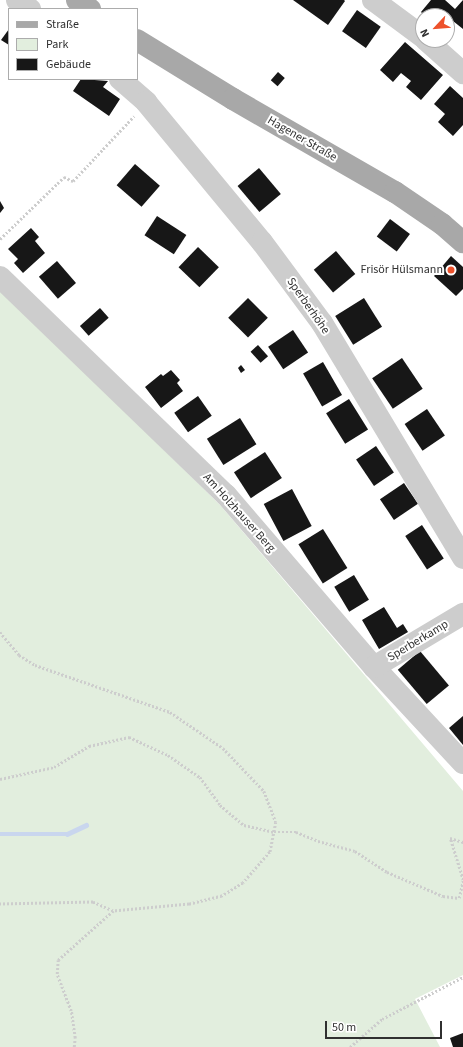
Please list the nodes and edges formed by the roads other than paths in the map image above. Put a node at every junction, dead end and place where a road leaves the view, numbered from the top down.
1 (17, 0) edge
2 (77, 0) edge
3 (373, 0) edge
4 (29, 8) edge
5 (89, 8) edge
6 (415, 31) edge
7 (138, 41) edge
8 (435, 48) edge
9 (463, 73) edge
10 (121, 80) edge
11 (463, 242) edge
12 (0, 277) edge
13 (463, 558) edge
14 (463, 614) edge
15 (374, 667) junction
16 (463, 763) edge

1 - 4 street
2 - 5 main road
3 - 6 street
7 - 11 main road, Hagener Straße
8 - 9 street
10 - 13 street, Sperberhöhe
12 - 15 street, Am Holzhauser Berg
14 - 15 street, Sperberkamp
15 - 16 street, Am Holzhauser Berg

